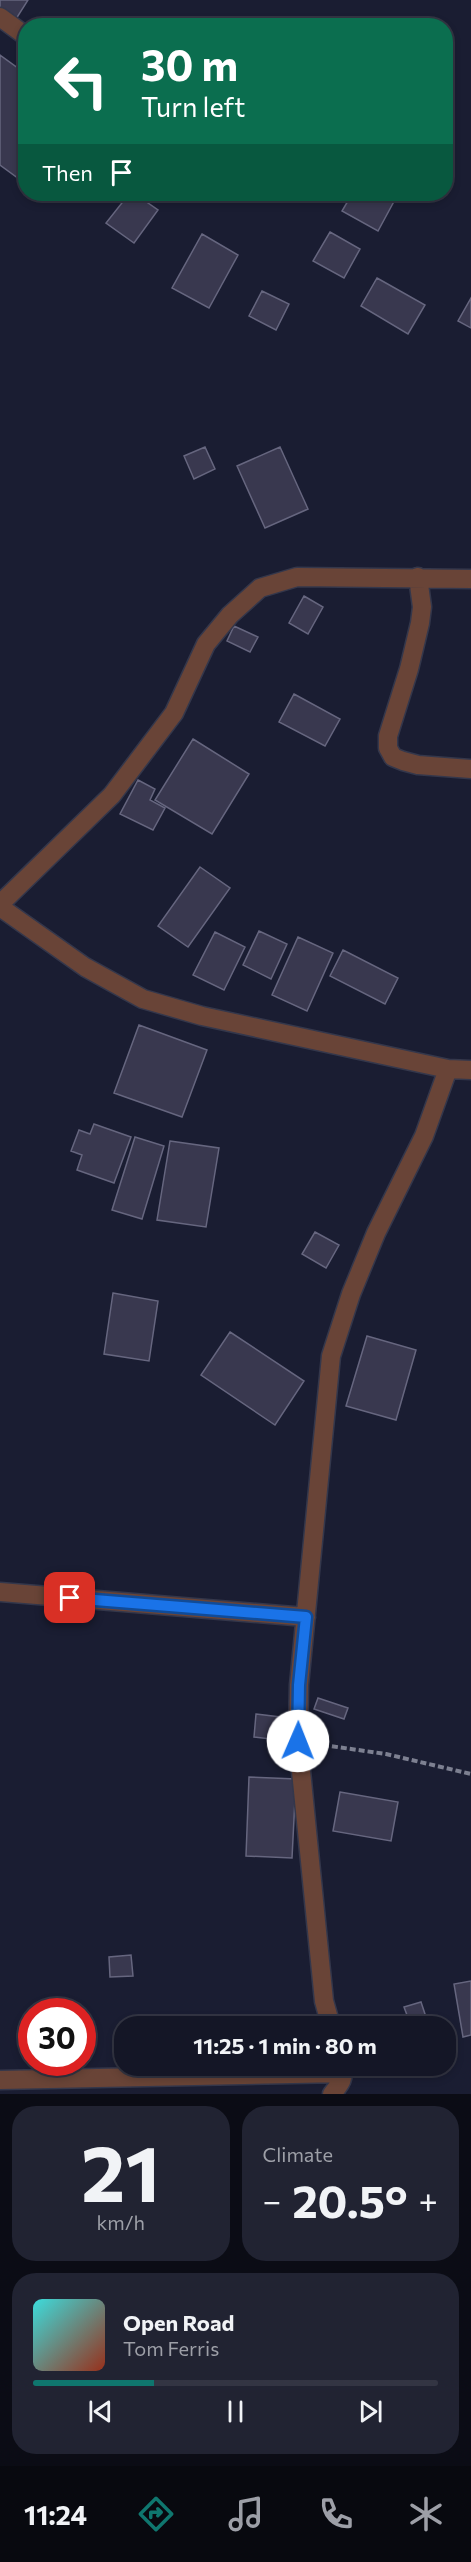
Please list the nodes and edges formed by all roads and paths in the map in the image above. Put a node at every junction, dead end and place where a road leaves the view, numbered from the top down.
1 (0, 17) edge
2 (18, 30) edge
3 (418, 577) junction
4 (471, 579) edge
5 (471, 769) edge
6 (0, 905) edge
7 (448, 1069) junction
8 (471, 1070) edge
9 (0, 1592) edge
10 (306, 1617) junction
11 (298, 1741) junction
12 (471, 1774) edge
13 (328, 2016) edge
14 (125, 2076) edge
15 (342, 2076) edge
16 (0, 2080) edge
17 (332, 2094) edge

1 - 2 street
3 - 4 street
3 - 5 street
3 - 6 street
6 - 7 street
7 - 8 street
7 - 10 street
9 - 10 street
10 - 11 street
11 - 12 path
11 - 13 street
14 - 16 street
15 - 17 street

